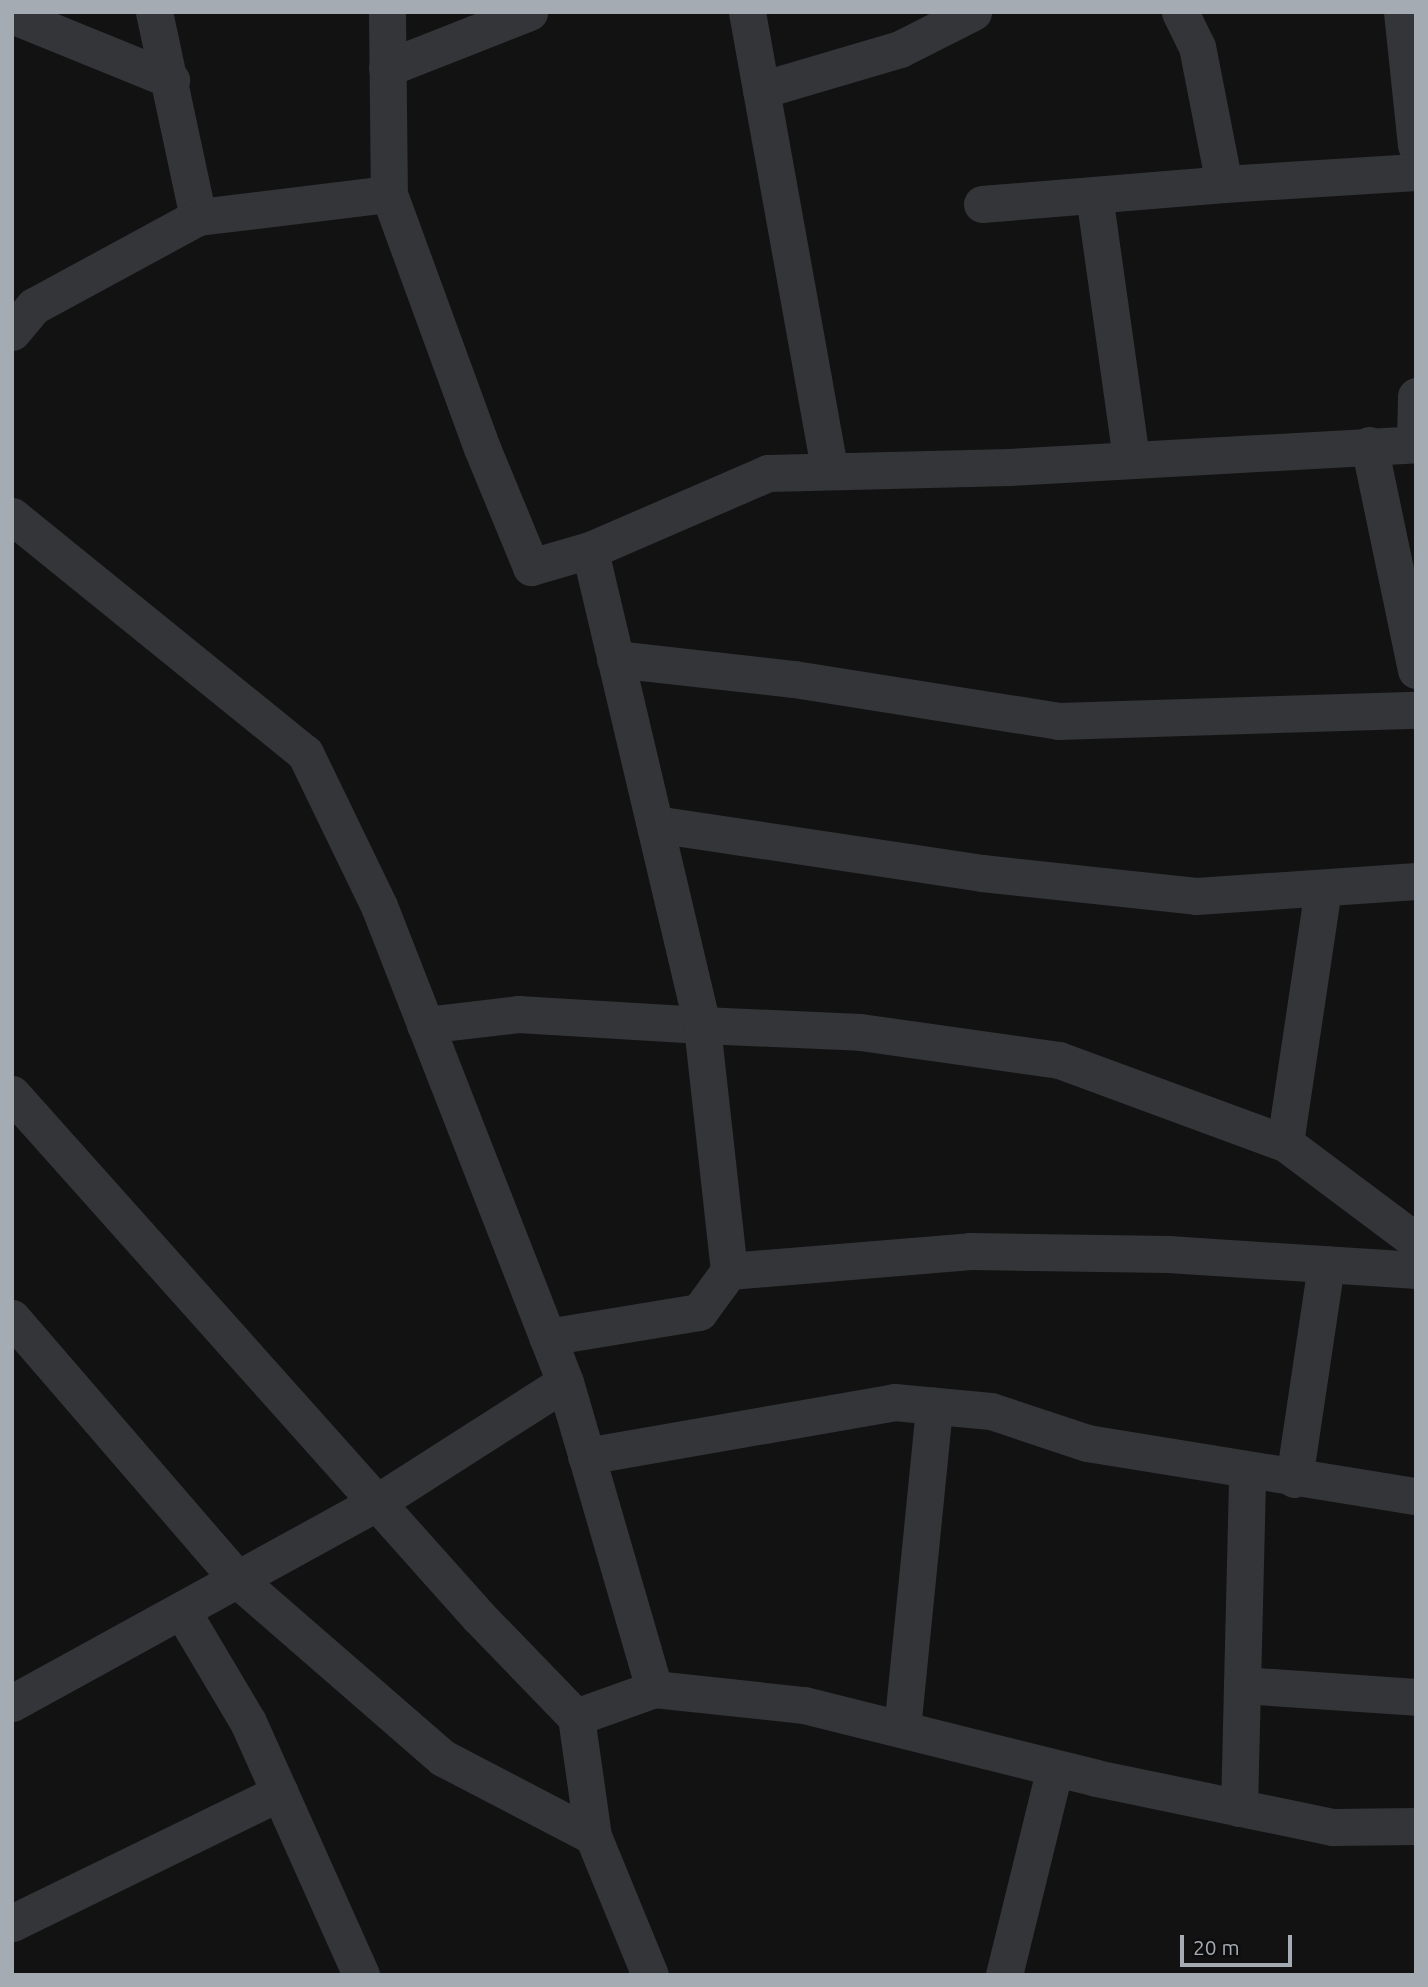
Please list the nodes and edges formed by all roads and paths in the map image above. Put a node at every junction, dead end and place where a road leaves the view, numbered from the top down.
1 (154, 12) edge
2 (387, 12) edge
3 (529, 12) edge
4 (747, 12) edge
5 (973, 12) edge
6 (1180, 12) edge
7 (1402, 12) edge
8 (12, 15) edge
9 (387, 68) junction
10 (171, 80) junction
11 (761, 90) junction
12 (1416, 145) edge
13 (1416, 172) edge
14 (1224, 184) junction
15 (389, 194) junction
16 (1094, 195) junction
17 (982, 204) dead end
18 (198, 217) junction
19 (12, 332) edge
20 (1416, 396) edge
21 (1415, 444) edge
22 (1369, 445) junction
23 (1131, 459) junction
24 (830, 471) junction
25 (12, 516) edge
26 (590, 550) junction
27 (615, 659) junction
28 (1416, 670) edge
29 (1416, 710) edge
30 (654, 824) junction
31 (1416, 881) edge
32 (1323, 888) junction
33 (425, 1025) junction
34 (702, 1025) junction
35 (12, 1094) edge
36 (1285, 1143) junction
37 (1416, 1241) edge
38 (1326, 1264) junction
39 (1416, 1270) edge
40 (729, 1271) junction
41 (12, 1318) edge
42 (547, 1337) junction
43 (565, 1382) junction
44 (934, 1406) junction
45 (586, 1456) junction
46 (1247, 1472) junction
47 (1294, 1479) junction
48 (1416, 1496) edge
49 (376, 1503) junction
50 (238, 1580) junction
51 (182, 1611) junction
52 (1241, 1685) junction
53 (654, 1689) junction
54 (1416, 1697) edge
55 (12, 1703) edge
56 (576, 1717) junction
57 (902, 1729) junction
58 (1055, 1768) junction
59 (280, 1792) junction
60 (1239, 1808) junction
61 (1416, 1826) edge
62 (593, 1836) junction
63 (12, 1923) edge
64 (361, 1975) edge
65 (650, 1975) edge
66 (1004, 1975) edge

1 - 10 street
2 - 9 street
3 - 9 street
4 - 11 street
5 - 11 street
6 - 14 street
7 - 12 street
8 - 10 street
9 - 15 street
10 - 18 street
11 - 24 street
13 - 14 street
14 - 16 street
15 - 18 street
15 - 26 street
16 - 17 street
16 - 23 street
18 - 19 street
20 - 21 street
21 - 22 street
22 - 23 street
22 - 28 street
23 - 24 street
24 - 26 street
25 - 33 street
26 - 27 street
27 - 29 street
27 - 30 street
30 - 32 street
30 - 34 street
31 - 32 street
32 - 36 street
33 - 34 street
33 - 42 street
34 - 36 street
34 - 40 street
35 - 49 street
36 - 37 street
38 - 39 street
38 - 40 street
38 - 47 street
40 - 42 street
41 - 50 street
42 - 43 street
43 - 45 street
43 - 49 street
44 - 45 street
44 - 46 street
44 - 57 street
45 - 53 street
46 - 47 street
46 - 52 street
47 - 48 street
49 - 50 street
49 - 56 street
50 - 51 street
50 - 62 street
51 - 55 street
51 - 59 street
52 - 54 street
52 - 60 street
53 - 56 street
53 - 57 street
56 - 62 street
57 - 58 street
58 - 60 street
58 - 66 street
59 - 63 street
59 - 64 street
60 - 61 street
62 - 65 street

